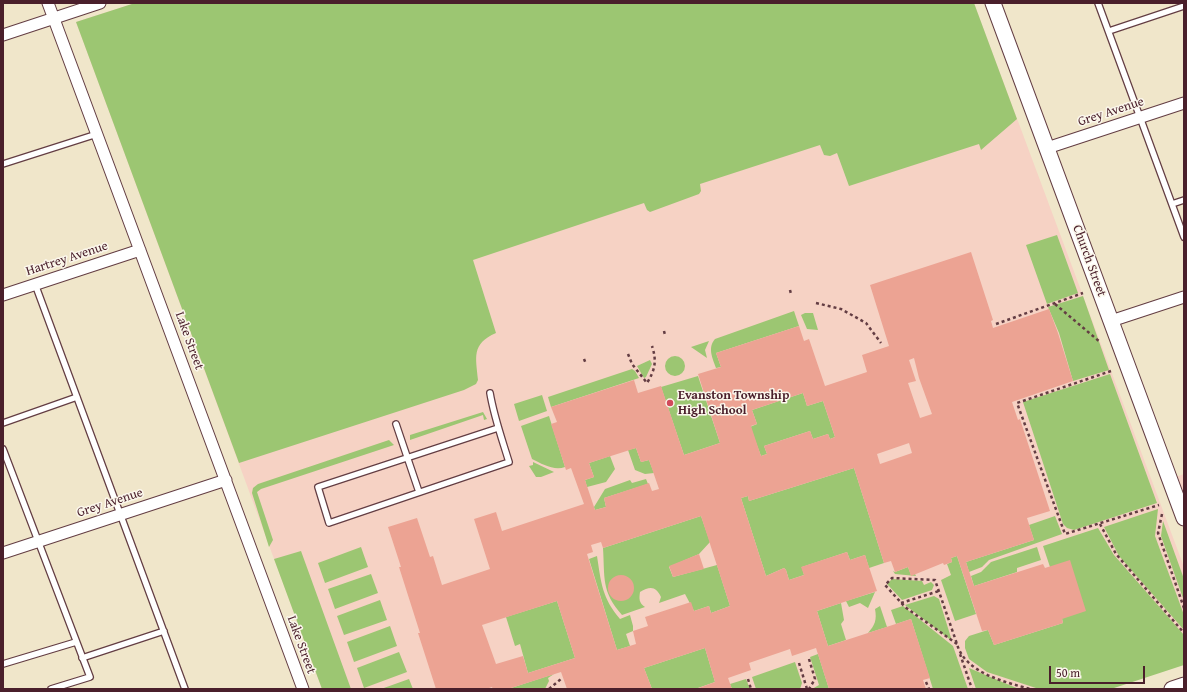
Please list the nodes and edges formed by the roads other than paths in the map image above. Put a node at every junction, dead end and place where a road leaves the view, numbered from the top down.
1 (48, 3) edge
2 (100, 3) edge
3 (993, 3) edge
4 (1098, 3) edge
5 (1184, 6) edge
6 (54, 18) junction
7 (1109, 31) junction
8 (3, 35) edge
9 (1184, 103) edge
10 (1140, 117) junction
11 (97, 134) junction
12 (1047, 148) junction
13 (3, 164) edge
14 (1184, 200) edge
15 (1172, 204) junction
16 (1184, 237) edge
17 (140, 250) junction
18 (35, 284) junction
19 (3, 295) edge
20 (1184, 297) edge
21 (1111, 321) junction
22 (490, 393) dead end
23 (77, 397) junction
24 (3, 423) edge
25 (396, 424) dead end
26 (498, 428) junction
27 (3, 448) edge
28 (408, 458) junction
29 (226, 480) junction
30 (419, 492) junction
31 (1179, 492) edge
32 (120, 515) junction
33 (1184, 518) edge
34 (38, 542) junction
35 (3, 553) edge
36 (164, 631) junction
37 (76, 642) junction
38 (82, 658) junction
39 (3, 664) edge
40 (1184, 685) edge
41 (51, 689) edge
42 (185, 689) edge
43 (303, 689) edge
44 (1172, 689) edge

1 - 6 street, Lake Street
2 - 6 street
3 - 12 street, Church Street
4 - 7 lane
5 - 7 lane
6 - 8 street
6 - 11 street, Lake Street
7 - 10 lane
9 - 10 street, Grey Avenue
10 - 12 street, Grey Avenue
10 - 15 lane
11 - 13 lane
11 - 17 street, Lake Street
12 - 21 street, Church Street
14 - 15 lane
15 - 16 lane
17 - 18 street, Hartrey Avenue
17 - 29 street, Lake Street
18 - 19 street, Hartrey Avenue
18 - 23 lane
20 - 21 street
21 - 31 street, Church Street
22 - 26 lane
23 - 24 lane
23 - 32 lane
25 - 28 lane
26 - 28 lane
26 - 30 lane
27 - 34 lane
28 - 30 lane
28 - 30 lane
29 - 32 street, Grey Avenue
29 - 43 street, Lake Street
31 - 33 street, Church Street
32 - 34 street, Grey Avenue
32 - 36 lane
34 - 35 street, Grey Avenue
34 - 37 lane
36 - 38 lane
36 - 42 lane
37 - 38 lane
37 - 39 lane
38 - 41 lane
40 - 44 street

